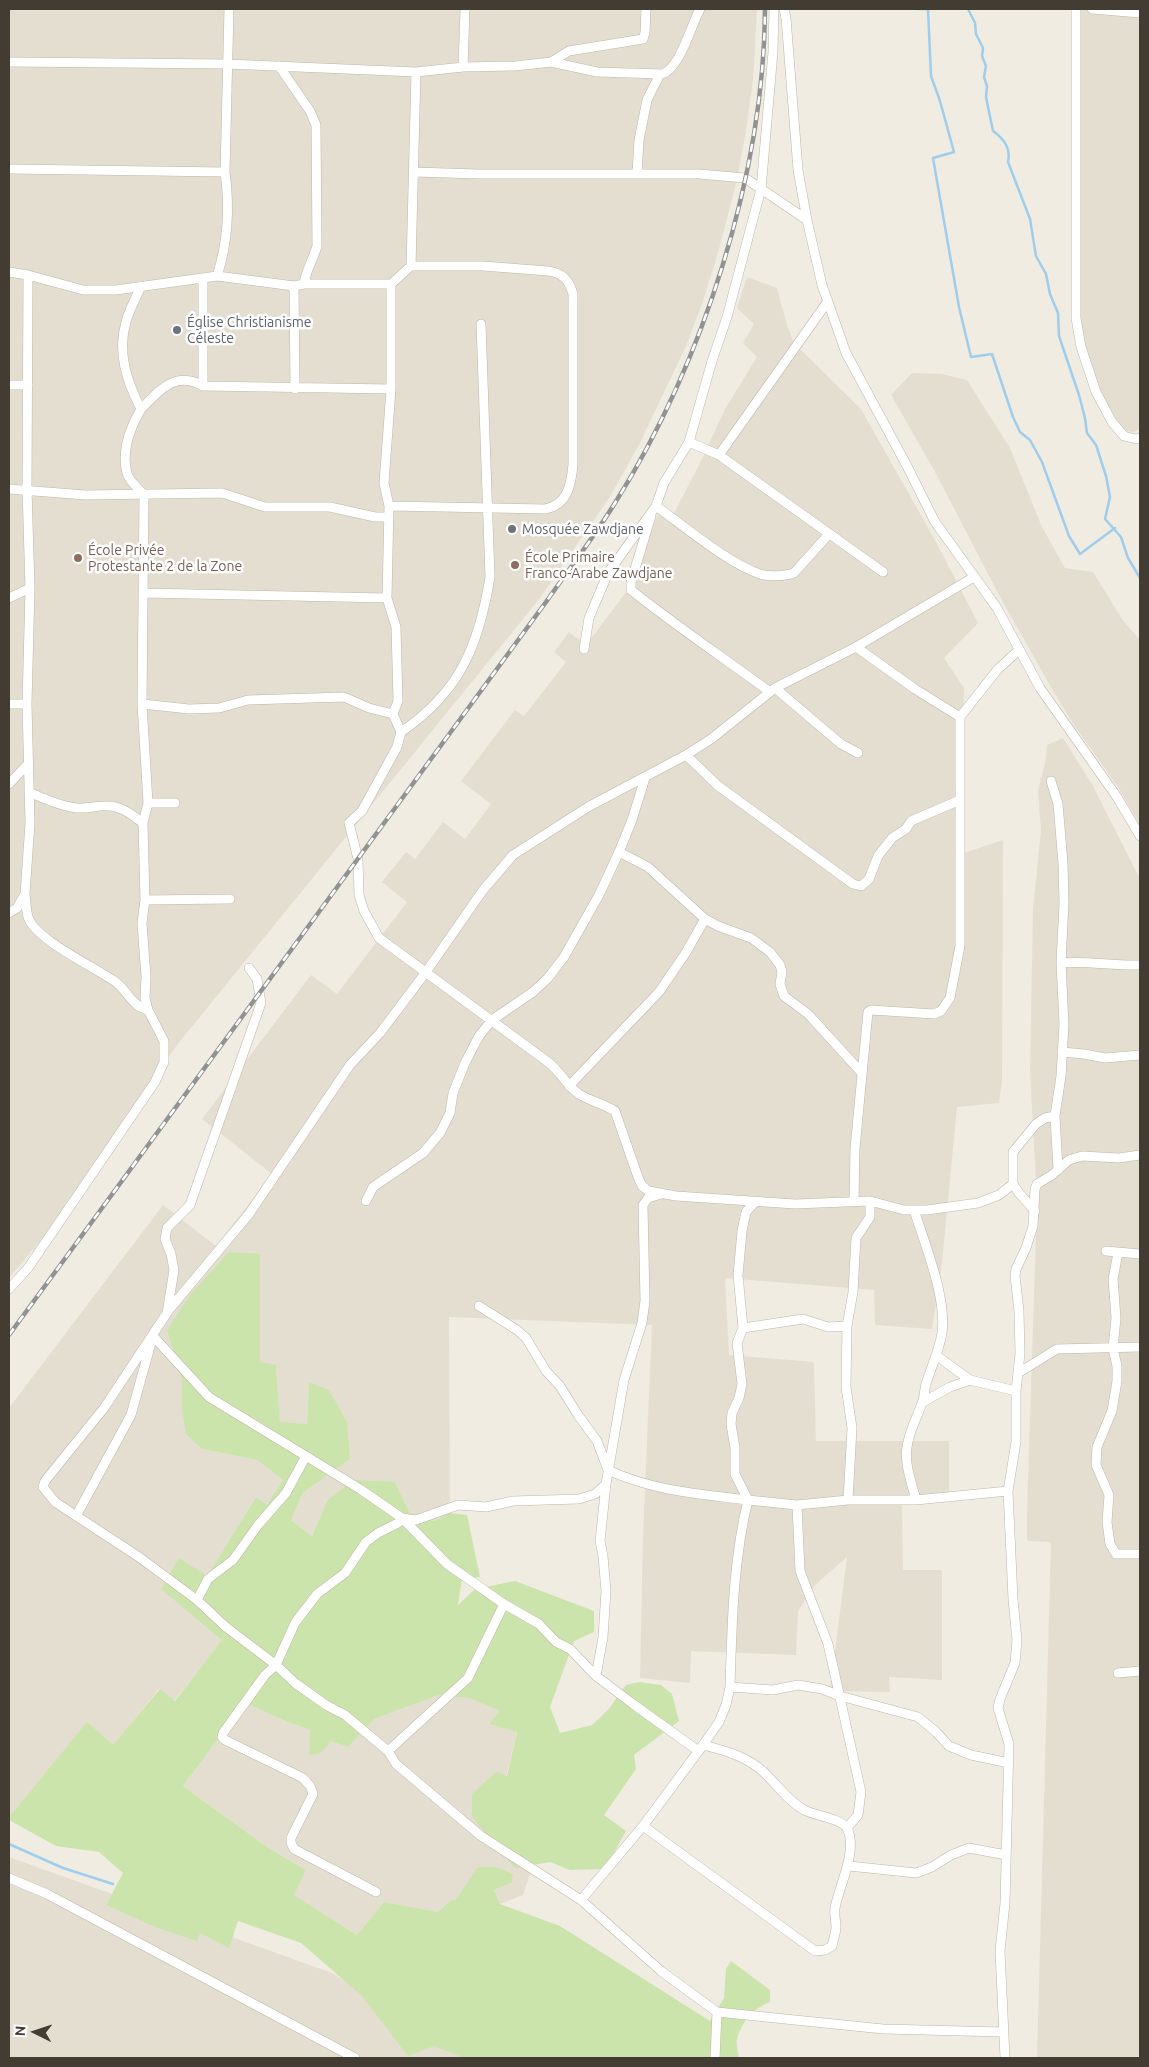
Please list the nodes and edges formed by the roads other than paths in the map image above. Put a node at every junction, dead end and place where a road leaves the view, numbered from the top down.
1 (229, 9) edge
2 (466, 9) edge
3 (646, 9) edge
4 (700, 9) edge
5 (774, 9) edge
6 (784, 9) edge
7 (1076, 9) edge
8 (1092, 9) edge
9 (1140, 13) edge
10 (9, 62) edge
11 (551, 62) junction
12 (227, 64) junction
13 (278, 66) junction
14 (463, 66) junction
15 (416, 72) junction
16 (660, 74) junction
17 (9, 169) edge
18 (225, 172) junction
19 (414, 172) junction
20 (637, 174) junction
21 (761, 189) junction
22 (807, 220) junction
23 (411, 266) junction
24 (9, 272) edge
25 (28, 275) junction
26 (217, 276) junction
27 (203, 279) junction
28 (304, 284) junction
29 (391, 284) junction
30 (141, 286) junction
31 (294, 286) junction
32 (828, 301) junction
33 (480, 324) dead end
34 (9, 385) edge
35 (28, 385) junction
36 (203, 386) junction
37 (391, 388) junction
38 (295, 389) junction
39 (141, 409) junction
40 (1140, 438) edge
41 (689, 442) junction
42 (718, 455) junction
43 (9, 489) edge
44 (27, 489) junction
45 (144, 494) junction
46 (389, 506) junction
47 (487, 508) junction
48 (654, 510) junction
49 (389, 517) junction
50 (828, 534) junction
51 (882, 572) dead end
52 (974, 577) junction
53 (30, 588) junction
54 (144, 593) junction
55 (9, 598) edge
56 (387, 598) junction
57 (856, 647) junction
58 (584, 649) dead end
59 (1019, 650) junction
60 (772, 690) junction
61 (9, 704) edge
62 (27, 704) junction
63 (142, 704) junction
64 (393, 714) junction
65 (960, 717) junction
66 (401, 732) junction
67 (858, 753) dead end
68 (686, 754) junction
69 (27, 765) junction
70 (645, 778) junction
71 (1051, 781) dead end
72 (9, 784) edge
73 (28, 792) junction
74 (960, 800) junction
75 (148, 803) junction
76 (175, 803) dead end
77 (143, 823) junction
78 (1140, 836) edge
79 (619, 852) junction
80 (25, 894) junction
81 (230, 899) dead end
82 (145, 900) junction
83 (9, 913) edge
84 (705, 918) junction
85 (1061, 963) junction
86 (1140, 965) edge
87 (249, 968) dead end
88 (426, 972) junction
89 (148, 1010) junction
90 (492, 1020) junction
91 (1062, 1052) junction
92 (1140, 1055) edge
93 (861, 1072) junction
94 (569, 1086) junction
95 (1056, 1116) junction
96 (1140, 1155) edge
97 (1058, 1170) junction
98 (1013, 1184) junction
99 (642, 1186) junction
100 (661, 1194) junction
101 (366, 1201) dead end
102 (854, 1201) junction
103 (870, 1201) junction
104 (754, 1203) junction
105 (643, 1205) junction
106 (914, 1210) junction
107 (1035, 1211) junction
108 (1106, 1251) dead end
109 (1118, 1253) junction
110 (1140, 1254) edge
111 (9, 1289) edge
112 (479, 1306) dead end
113 (167, 1313) junction
114 (848, 1326) junction
115 (743, 1328) junction
116 (153, 1336) junction
117 (1140, 1347) edge
118 (1113, 1348) junction
119 (937, 1356) junction
120 (1018, 1373) junction
121 (970, 1380) junction
122 (1016, 1391) junction
123 (923, 1402) junction
124 (306, 1456) junction
125 (608, 1470) junction
126 (606, 1484) junction
127 (1008, 1491) junction
128 (748, 1500) junction
129 (848, 1500) junction
130 (916, 1500) junction
131 (797, 1505) junction
132 (76, 1516) junction
133 (402, 1518) junction
134 (1140, 1554) edge
135 (197, 1600) junction
136 (504, 1604) junction
137 (276, 1665) junction
138 (1140, 1671) edge
139 (1118, 1673) dead end
140 (596, 1676) junction
141 (730, 1687) junction
142 (840, 1696) junction
143 (700, 1748) junction
144 (388, 1751) junction
145 (1009, 1763) junction
146 (643, 1826) junction
147 (847, 1828) junction
148 (1006, 1855) junction
149 (849, 1866) junction
150 (9, 1878) edge
151 (376, 1892) dead end
152 (581, 1900) junction
153 (717, 2012) junction
154 (1003, 2032) junction
155 (355, 2058) edge
156 (715, 2058) edge
157 (1005, 2058) edge

1 - 12 street
2 - 14 street
3 - 11 street
4 - 16 street
5 - 21 street
6 - 22 street
7 - 40 street
8 - 9 street
10 - 12 street
11 - 14 street
11 - 16 street
12 - 13 street
12 - 18 street
13 - 15 street
13 - 28 street
14 - 15 street
15 - 19 street
16 - 20 street
17 - 18 street
18 - 26 street
19 - 20 street
19 - 23 street
20 - 21 street
21 - 22 street
21 - 41 street
22 - 32 street
23 - 29 street
23 - 47 street
24 - 25 street
25 - 30 street
25 - 35 street
26 - 27 street
26 - 31 street
27 - 30 street
27 - 36 street
28 - 29 street
28 - 31 street
29 - 37 street
30 - 39 street
31 - 38 street
32 - 42 street
32 - 52 street
33 - 47 street
34 - 35 street
35 - 44 street
36 - 38 street
36 - 39 street
37 - 38 street
37 - 46 street
39 - 45 street
41 - 42 street
41 - 48 street
42 - 50 street
43 - 44 street
44 - 45 street
44 - 53 street
45 - 49 street
45 - 54 street
46 - 47 street
46 - 49 street
47 - 66 street
48 - 50 street
48 - 58 street
48 - 60 street
49 - 56 street
50 - 51 street
52 - 57 street
52 - 59 street
53 - 55 street
53 - 62 street
54 - 56 street
54 - 63 street
56 - 64 street
57 - 60 street
57 - 65 street
59 - 65 street
59 - 78 street
60 - 67 street
60 - 68 street
61 - 62 street
62 - 69 street
63 - 64 street
63 - 75 street
64 - 66 street
65 - 74 street
66 - 88 street
68 - 70 street
68 - 74 street
69 - 72 street
69 - 73 street
70 - 79 street
70 - 88 street
71 - 85 street
73 - 77 street
73 - 80 street
74 - 93 street
75 - 76 street
75 - 77 street
77 - 82 street
79 - 84 street
79 - 90 street
80 - 83 street
80 - 89 street
81 - 82 street
82 - 89 street
84 - 93 street
84 - 94 street
85 - 86 street
85 - 91 street
87 - 113 street
88 - 90 street
88 - 113 street
89 - 111 street
90 - 94 street
90 - 101 street
91 - 92 street
91 - 95 street
93 - 102 street
94 - 99 street
95 - 97 street
95 - 98 street
96 - 97 street
97 - 107 street
98 - 106 street
98 - 107 street
99 - 100 street
99 - 105 street
100 - 104 street
100 - 105 street
102 - 103 street
102 - 104 street
103 - 106 street
103 - 114 street
104 - 115 street
105 - 125 street
106 - 119 street
107 - 120 street
108 - 109 street
109 - 110 street
109 - 118 street
112 - 125 street
113 - 116 street
114 - 115 street
114 - 129 street
115 - 128 street
116 - 124 street
116 - 132 street
116 - 132 street
117 - 118 street
118 - 120 street
118 - 134 street
119 - 121 street
119 - 123 street
120 - 122 street
121 - 122 street
121 - 123 street
122 - 127 street
123 - 130 street
124 - 133 street
124 - 135 street
125 - 126 street
125 - 128 street
126 - 133 street
126 - 140 street
127 - 130 street
127 - 145 street
128 - 131 street
128 - 141 street
129 - 130 street
129 - 131 street
131 - 142 street
132 - 135 street
133 - 136 street
133 - 137 street
135 - 137 street
136 - 140 street
136 - 144 street
137 - 144 street
137 - 151 street
138 - 139 street
140 - 143 street
141 - 142 street
141 - 143 street
142 - 145 street
142 - 147 street
143 - 146 street
143 - 147 street
144 - 152 street
145 - 148 street
146 - 149 street
146 - 152 street
147 - 149 street
148 - 149 street
148 - 154 street
150 - 155 street
152 - 153 street
153 - 154 street
153 - 156 street
154 - 157 street

